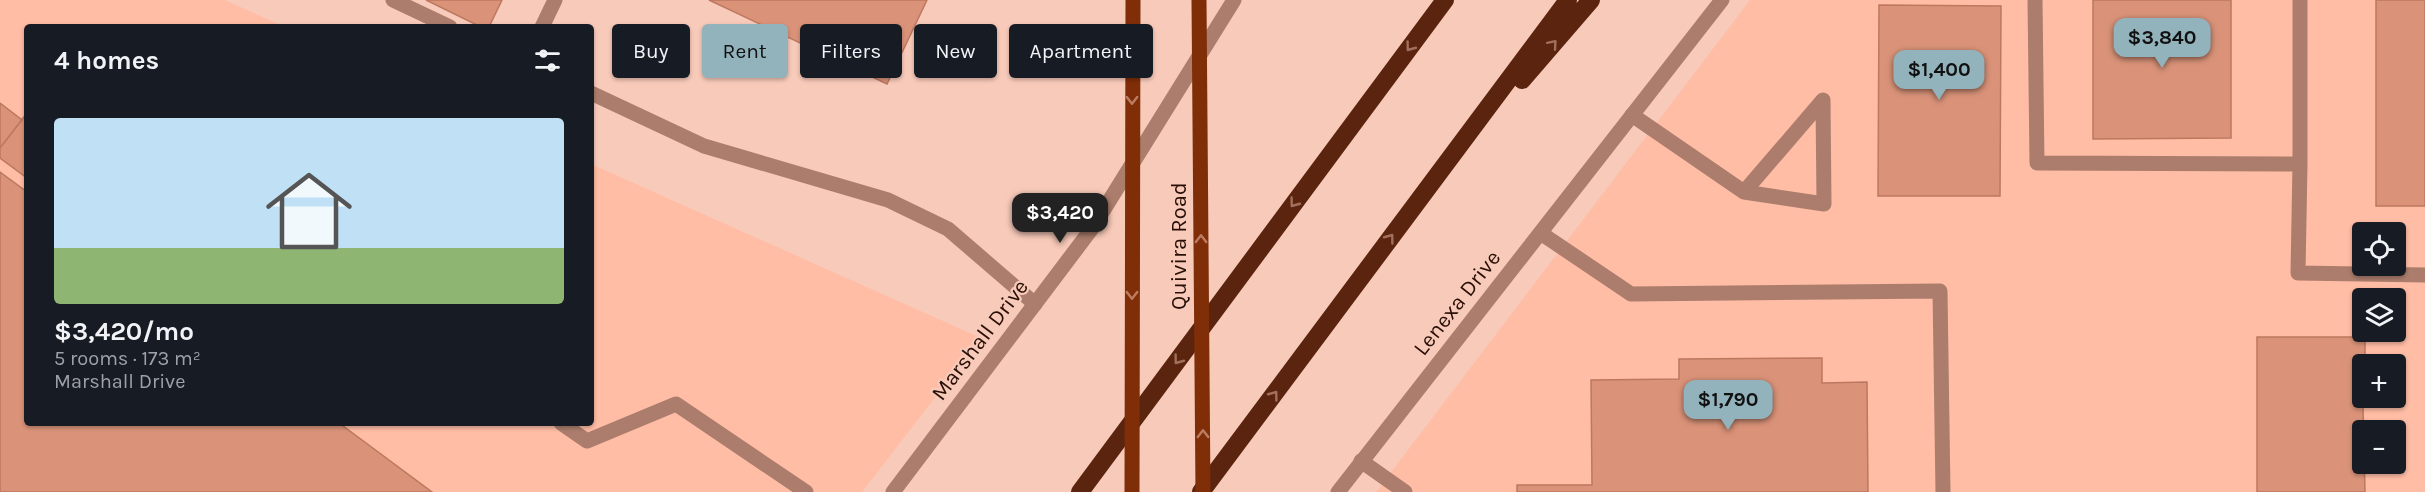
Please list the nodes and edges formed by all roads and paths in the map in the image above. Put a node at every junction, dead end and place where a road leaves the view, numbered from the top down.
1 (395, 0) edge
2 (555, 0) edge
3 (1133, 0) edge
4 (1199, 0) edge
5 (1234, 0) edge
6 (1445, 0) edge
7 (1568, 0) edge
8 (1591, 0) edge
9 (1722, 0) edge
10 (2035, 0) edge
11 (2300, 0) edge
12 (444, 24) edge
13 (544, 24) edge
14 (594, 94) edge
15 (1632, 115) junction
16 (2300, 164) junction
17 (1744, 192) junction
18 (1419, 200) junction
19 (1542, 234) junction
20 (2425, 275) edge
21 (1035, 304) junction
22 (565, 426) edge
23 (1361, 461) junction
24 (806, 492) edge
25 (893, 492) edge
26 (1080, 492) edge
27 (1132, 492) edge
28 (1202, 492) edge
29 (1338, 492) edge
30 (1405, 492) edge
31 (1943, 492) edge

1 - 12 street
2 - 13 street
3 -> 27 main road, Quivira Road, bridge
28 -> 4 main road, Quivira Road, bridge
5 - 21 street, Marshall Drive
6 -> 26 highway
7 - 18 highway
18 -> 8 highway
9 - 15 street, Lenexa Drive
10 - 16 street
11 - 16 street
14 - 21 street
15 - 17 street
15 - 19 street, Lenexa Drive
16 - 20 street
17 - 17 street
28 -> 18 highway
19 - 23 street, Lenexa Drive
19 - 31 street
21 - 25 street, Marshall Drive
22 - 24 street
23 - 29 street, Lenexa Drive
23 - 30 street

